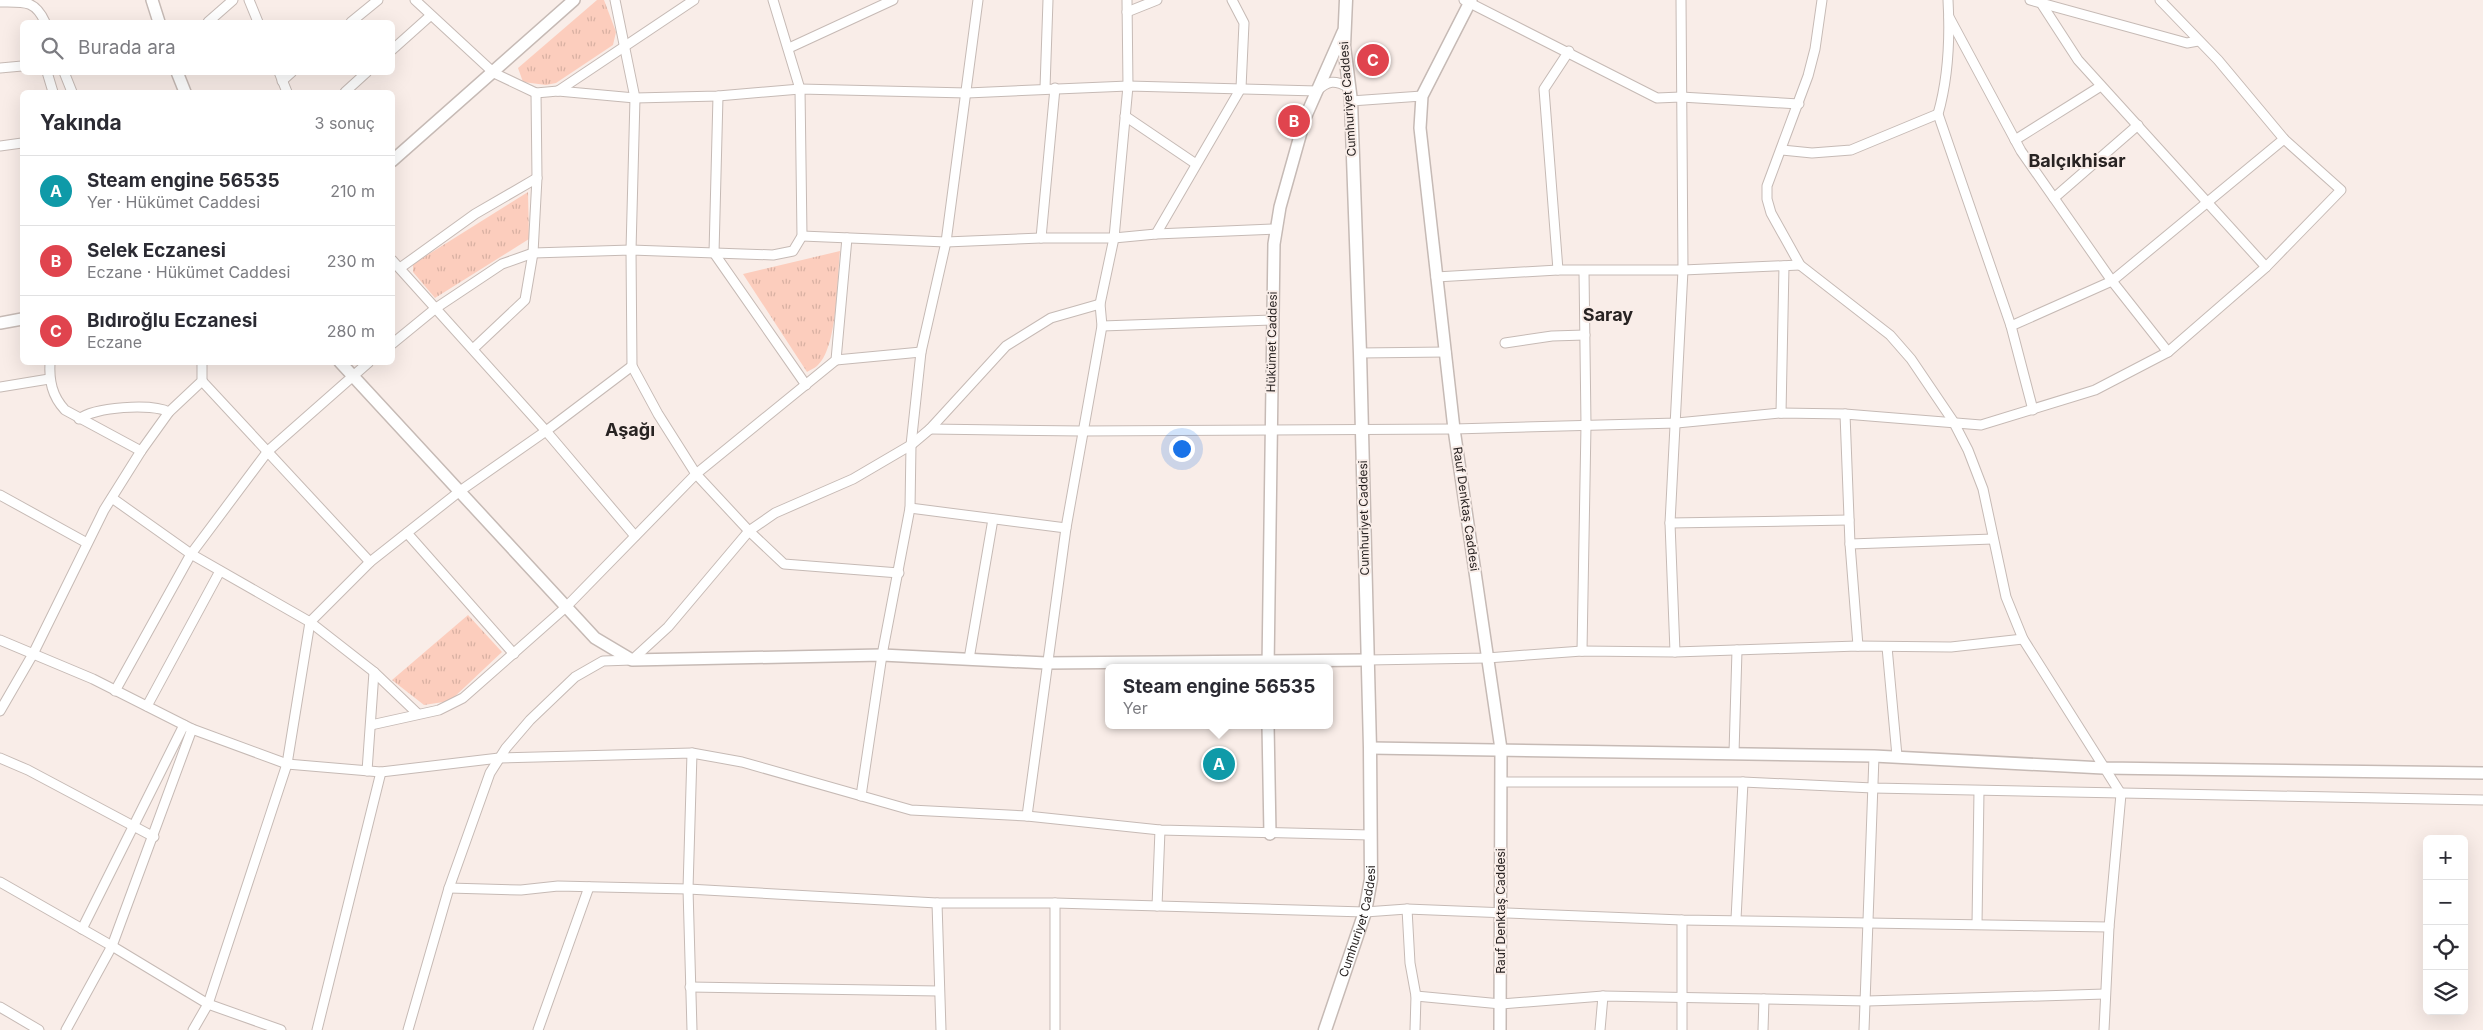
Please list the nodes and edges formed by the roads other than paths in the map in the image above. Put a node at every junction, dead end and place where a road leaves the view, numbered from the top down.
1 (152, 0) edge
2 (234, 0) edge
3 (249, 0) edge
4 (378, 0) edge
5 (415, 0) edge
6 (574, 0) edge
7 (615, 0) edge
8 (694, 0) edge
9 (773, 0) edge
10 (893, 0) edge
11 (978, 0) edge
12 (1048, 0) edge
13 (1127, 0) edge
14 (1157, 0) edge
15 (1232, 0) edge
16 (1346, 0) edge
17 (1680, 0) edge
18 (1822, 0) edge
19 (1948, 0) edge
20 (2030, 0) edge
21 (2160, 0) edge
22 (1468, 1) edge
23 (0, 2) edge
24 (2041, 4) junction
25 (1127, 12) junction
26 (430, 16) junction
27 (1949, 16) junction
28 (44, 20) edge
29 (158, 20) edge
30 (210, 20) edge
31 (257, 20) edge
32 (353, 20) edge
33 (1344, 29) junction
34 (2198, 40) junction
35 (625, 46) junction
36 (395, 47) edge
37 (789, 48) junction
38 (1569, 52) junction
39 (20, 66) edge
40 (0, 68) edge
41 (494, 73) junction
42 (48, 75) edge
43 (65, 75) edge
44 (178, 75) edge
45 (364, 75) edge
46 (280, 77) edge
47 (1128, 86) junction
48 (2101, 86) junction
49 (1348, 87) junction
50 (1045, 88) junction
51 (1055, 88) junction
52 (1241, 88) junction
53 (800, 89) junction
54 (52, 90) edge
55 (71, 90) edge
56 (184, 90) edge
57 (286, 90) edge
58 (347, 90) edge
59 (558, 91) junction
60 (1317, 91) junction
61 (967, 93) junction
62 (536, 94) junction
63 (718, 96) junction
64 (1422, 96) junction
65 (1682, 97) junction
66 (636, 98) junction
67 (1351, 101) junction
68 (1799, 104) junction
69 (1938, 114) junction
70 (1125, 116) junction
71 (2138, 125) junction
72 (2284, 139) junction
73 (2015, 140) junction
74 (20, 143) edge
75 (0, 146) edge
76 (1782, 150) junction
77 (395, 158) edge
78 (1196, 164) junction
79 (537, 178) junction
80 (2054, 198) junction
81 (2208, 202) junction
82 (1276, 229) junction
83 (1156, 234) junction
84 (802, 236) junction
85 (847, 238) junction
86 (1041, 238) junction
87 (1114, 238) junction
88 (946, 242) junction
89 (631, 250) junction
90 (533, 253) junction
91 (714, 253) junction
92 (395, 263) edge
93 (1800, 265) junction
94 (1784, 266) junction
95 (2266, 267) junction
96 (400, 268) junction
97 (1558, 270) junction
98 (1683, 270) junction
99 (1584, 271) junction
100 (1436, 277) junction
101 (2112, 281) junction
102 (1100, 304) junction
103 (436, 308) junction
104 (20, 320) edge
105 (1273, 320) junction
106 (0, 323) edge
107 (1102, 326) junction
108 (2011, 326) junction
109 (1585, 335) junction
110 (395, 342) edge
111 (1505, 343) dead end
112 (473, 349) junction
113 (921, 352) junction
114 (1446, 352) junction
115 (2168, 352) junction
116 (1360, 353) junction
117 (836, 360) junction
118 (50, 365) edge
119 (202, 365) edge
120 (343, 365) edge
121 (365, 365) edge
122 (632, 366) junction
123 (352, 376) junction
124 (49, 379) junction
125 (202, 381) junction
126 (806, 385) junction
127 (0, 387) edge
128 (2033, 410) junction
129 (169, 412) junction
130 (1781, 413) junction
131 (1845, 414) junction
132 (79, 419) junction
133 (1952, 421) junction
134 (1677, 423) junction
135 (1586, 425) junction
136 (930, 429) junction
137 (1362, 429) junction
138 (1454, 429) junction
139 (546, 431) junction
140 (1082, 431) junction
141 (1271, 431) junction
142 (911, 445) junction
143 (141, 451) junction
144 (268, 451) junction
145 (696, 474) junction
146 (460, 491) junction
147 (0, 496) edge
148 (112, 498) junction
149 (910, 508) junction
150 (993, 519) junction
151 (1849, 520) junction
152 (1670, 523) junction
153 (1066, 528) junction
154 (749, 532) junction
155 (406, 533) junction
156 (635, 536) junction
157 (1993, 539) junction
158 (87, 543) junction
159 (1850, 544) junction
160 (191, 554) junction
161 (370, 562) junction
162 (220, 570) junction
163 (899, 573) junction
164 (566, 608) junction
165 (310, 622) junction
166 (2024, 639) junction
167 (0, 640) edge
168 (1858, 646) junction
169 (1887, 647) junction
170 (1737, 650) junction
171 (1582, 651) junction
172 (1676, 652) junction
173 (32, 654) junction
174 (514, 654) junction
175 (882, 655) junction
176 (1487, 658) junction
177 (968, 659) junction
178 (632, 660) junction
179 (1367, 660) junction
180 (1046, 663) junction
181 (1157, 664) edge
182 (1268, 664) edge
183 (1288, 664) edge
184 (374, 672) junction
185 (115, 690) junction
186 (147, 706) junction
187 (0, 711) edge
188 (418, 714) junction
189 (184, 724) junction
190 (371, 725) junction
191 (1268, 729) edge
192 (192, 730) junction
193 (1370, 748) junction
194 (1501, 749) junction
195 (692, 753) junction
196 (1734, 753) junction
197 (1874, 756) junction
198 (1897, 756) junction
199 (0, 758) edge
200 (499, 758) junction
201 (286, 764) junction
202 (2103, 768) junction
203 (367, 771) junction
204 (381, 772) junction
205 (2483, 773) edge
206 (1502, 782) junction
207 (1743, 782) junction
208 (1873, 788) junction
209 (1979, 791) junction
210 (2121, 794) junction
211 (861, 796) junction
212 (2483, 800) edge
213 (1027, 816) junction
214 (133, 826) junction
215 (1160, 830) junction
216 (1270, 834) junction
217 (1370, 835) junction
218 (154, 837) junction
219 (0, 882) edge
220 (588, 887) junction
221 (449, 888) junction
222 (688, 889) junction
223 (937, 903) junction
224 (1055, 903) junction
225 (1157, 906) junction
226 (1407, 909) junction
227 (1365, 912) junction
228 (1500, 913) junction
229 (1682, 920) junction
230 (1736, 920) junction
231 (1868, 922) junction
232 (1977, 924) junction
233 (2109, 927) junction
234 (82, 929) junction
235 (112, 946) junction
236 (690, 987) junction
237 (939, 991) junction
238 (2105, 994) junction
239 (1416, 996) junction
240 (1603, 996) junction
241 (1683, 999) junction
242 (1764, 999) junction
243 (1867, 1001) junction
244 (208, 1004) junction
245 (1501, 1004) junction
246 (0, 1007) edge
247 (39, 1030) edge
248 (66, 1030) edge
249 (193, 1030) edge
250 (281, 1030) edge
251 (317, 1030) edge
252 (408, 1030) edge
253 (538, 1030) edge
254 (692, 1030) edge
255 (941, 1030) edge
256 (1054, 1030) edge
257 (1325, 1030) edge
258 (1415, 1030) edge
259 (1500, 1030) edge
260 (1600, 1030) edge
261 (1682, 1030) edge
262 (1763, 1030) edge
263 (1864, 1030) edge
264 (2104, 1030) edge

1 - 29 street
2 - 30 street
3 - 31 street
4 - 32 street
5 - 26 street
6 - 41 street
7 - 35 street
8 - 35 street
9 - 37 street
10 - 37 street
11 - 61 street
12 - 50 street
13 - 25 street
14 - 25 street
15 - 52 street
16 - 33 main road, Cumhuriyet Caddesi
17 - 65 street
18 - 68 street
19 - 27 street
20 - 24 street
21 - 34 street
22 - 38 street
22 - 64 street, Rauf Denktaş Caddesi
23 - 28 street
24 - 34 street
24 - 48 street
25 - 47 street
26 - 36 street
26 - 41 street
27 - 69 street
27 - 73 street
33 - 49 main road, Cumhuriyet Caddesi
33 - 60 street, Hükümet Caddesi
34 - 72 street
35 - 59 street
35 - 66 street
37 - 53 street
38 - 65 street
38 - 97 street
39 - 40 street
41 - 62 street
41 - 77 street
42 - 54 street
43 - 55 street
44 - 56 street
45 - 58 street
46 - 57 street
47 - 51 street
47 - 52 street
47 - 70 street
48 - 71 street
48 - 73 street
49 - 60 street
49 - 67 main road, Cumhuriyet Caddesi
50 - 51 street
50 - 61 street
51 - 86 street
52 - 60 street
52 - 78 street
53 - 61 street
53 - 63 street
53 - 84 street
59 - 62 street
59 - 66 street
60 - 82 street, Hükümet Caddesi
61 - 88 street
62 - 79 street
63 - 66 street
63 - 91 street
64 - 67 street
64 - 100 street, Rauf Denktaş Caddesi
65 - 68 street
65 - 98 street
66 - 89 street
67 - 116 main road, Cumhuriyet Caddesi
68 - 76 street
69 - 76 street
69 - 108 street
70 - 78 street
70 - 87 street
71 - 80 street
71 - 81 street
72 - 81 street
72 - 95 street
73 - 80 street
74 - 75 street
76 - 93 street
78 - 83 street
79 - 90 street
79 - 96 street
80 - 101 street
81 - 95 street
81 - 101 street
82 - 83 street
82 - 105 street, Hükümet Caddesi
83 - 87 street
84 - 85 street
84 - 91 street
85 - 88 street
85 - 117 street
86 - 87 street
86 - 88 street
87 - 102 street
88 - 113 street
89 - 90 street
89 - 91 street
89 - 122 street
90 - 103 street
90 - 112 street
91 - 126 street
92 - 96 street
93 - 94 street
93 - 133 street
94 - 98 street
94 - 130 street
95 - 115 street
96 - 103 street
97 - 99 street
97 - 100 street
98 - 99 street
98 - 134 street
99 - 109 street
100 - 114 street, Rauf Denktaş Caddesi
101 - 108 street
101 - 115 street
102 - 107 street
102 - 136 street
103 - 110 street
103 - 112 street
104 - 106 street
105 - 107 street
105 - 141 street, Hükümet Caddesi
107 - 140 street
108 - 128 street
109 - 111 street
109 - 135 street
112 - 139 street
113 - 117 street
113 - 142 street
114 - 116 street
114 - 138 street, Rauf Denktaş Caddesi
115 - 128 street
116 - 137 main road, Cumhuriyet Caddesi
117 - 126 street
118 - 124 street
119 - 125 street
120 - 123 street
121 - 123 street
122 - 139 street
122 - 145 street
123 - 144 street
123 - 146 street
124 - 127 street
124 - 132 street
125 - 129 street
125 - 144 street
126 - 145 street
128 - 133 street
129 - 132 street
129 - 143 street
130 - 131 street
130 - 134 street
131 - 133 street
131 - 151 street
132 - 143 street
133 - 157 street
134 - 135 street
134 - 152 street
135 - 138 street
135 - 171 street
136 - 140 street
136 - 142 street
137 - 138 street
137 - 141 street
137 - 179 main road, Cumhuriyet Caddesi
138 - 176 street, Rauf Denktaş Caddesi
139 - 146 street
139 - 156 street
140 - 141 street
140 - 153 street
141 - 182 street, Hükümet Caddesi
142 - 149 street
142 - 154 street
143 - 148 street
144 - 160 street
144 - 161 street
145 - 154 street
145 - 156 street
146 - 155 street
146 - 164 street
147 - 158 street
148 - 158 street
148 - 160 street
149 - 150 street
149 - 163 street
150 - 153 street
150 - 177 street
151 - 152 street
151 - 159 street
152 - 172 street
153 - 180 street
154 - 163 street
154 - 178 street
155 - 161 street
155 - 174 street
156 - 164 street
157 - 159 street
157 - 166 street
158 - 173 street
159 - 168 street
160 - 162 street
160 - 185 street
161 - 165 street
162 - 165 street
162 - 186 street
163 - 175 street
164 - 174 street
164 - 178 street
165 - 184 street
165 - 201 street
166 - 169 street
166 - 202 street
167 - 173 street
168 - 169 street
168 - 170 street
169 - 198 street
170 - 172 street
170 - 196 street
171 - 172 street
171 - 176 street
173 - 185 street
173 - 187 street
174 - 188 street
175 - 177 street
175 - 178 street
175 - 211 street
176 - 179 street
176 - 194 street, Rauf Denktaş Caddesi
177 - 180 street
178 - 200 street
179 - 183 street
179 - 193 main road, Cumhuriyet Caddesi
180 - 181 street
180 - 213 street
184 - 188 street
184 - 190 street
185 - 186 street
186 - 189 street
188 - 190 street
189 - 192 street
189 - 214 street
190 - 203 street
191 - 216 street
192 - 201 street
192 - 218 street
193 - 194 street
193 - 217 main road, Cumhuriyet Caddesi
194 - 196 street
194 - 206 street, Rauf Denktaş Caddesi
195 - 200 street
195 - 211 street
195 - 222 street
196 - 197 street
197 - 198 street
197 - 208 street
198 - 202 street
199 - 214 street
200 - 204 street
200 - 221 street
201 - 203 street
201 - 244 street
202 - 205 street
202 - 210 street
203 - 204 street
204 - 251 street
206 - 207 street
206 - 228 street, Rauf Denktaş Caddesi
207 - 208 street
207 - 230 street
208 - 209 street
208 - 231 street
209 - 210 street
209 - 232 street
210 - 212 street
210 - 233 street
211 - 213 street
213 - 215 street
214 - 218 street
214 - 234 street
215 - 216 street
215 - 225 street
216 - 217 street
217 - 227 main road, Cumhuriyet Caddesi
218 - 235 street
219 - 234 street
220 - 221 street
220 - 222 street
220 - 253 street
221 - 252 street
222 - 223 street
222 - 236 street
223 - 224 street
223 - 237 street
224 - 225 street
224 - 256 street
225 - 227 street
226 - 227 street
226 - 228 street
226 - 239 street
227 - 257 main road, Cumhuriyet Caddesi
228 - 229 street
228 - 245 street, Rauf Denktaş Caddesi
229 - 230 street
229 - 241 street
230 - 231 street
231 - 232 street
231 - 243 street
232 - 233 street
233 - 238 street
234 - 235 street
235 - 244 street
235 - 248 street
236 - 237 street
236 - 254 street
237 - 255 street
238 - 243 street
238 - 264 street
239 - 245 street
239 - 258 street
240 - 241 street
240 - 245 street
240 - 260 street
241 - 242 street
241 - 261 street
242 - 243 street
242 - 262 street
243 - 263 street
244 - 249 street
244 - 250 street
245 - 259 street, Rauf Denktaş Caddesi
246 - 247 street

